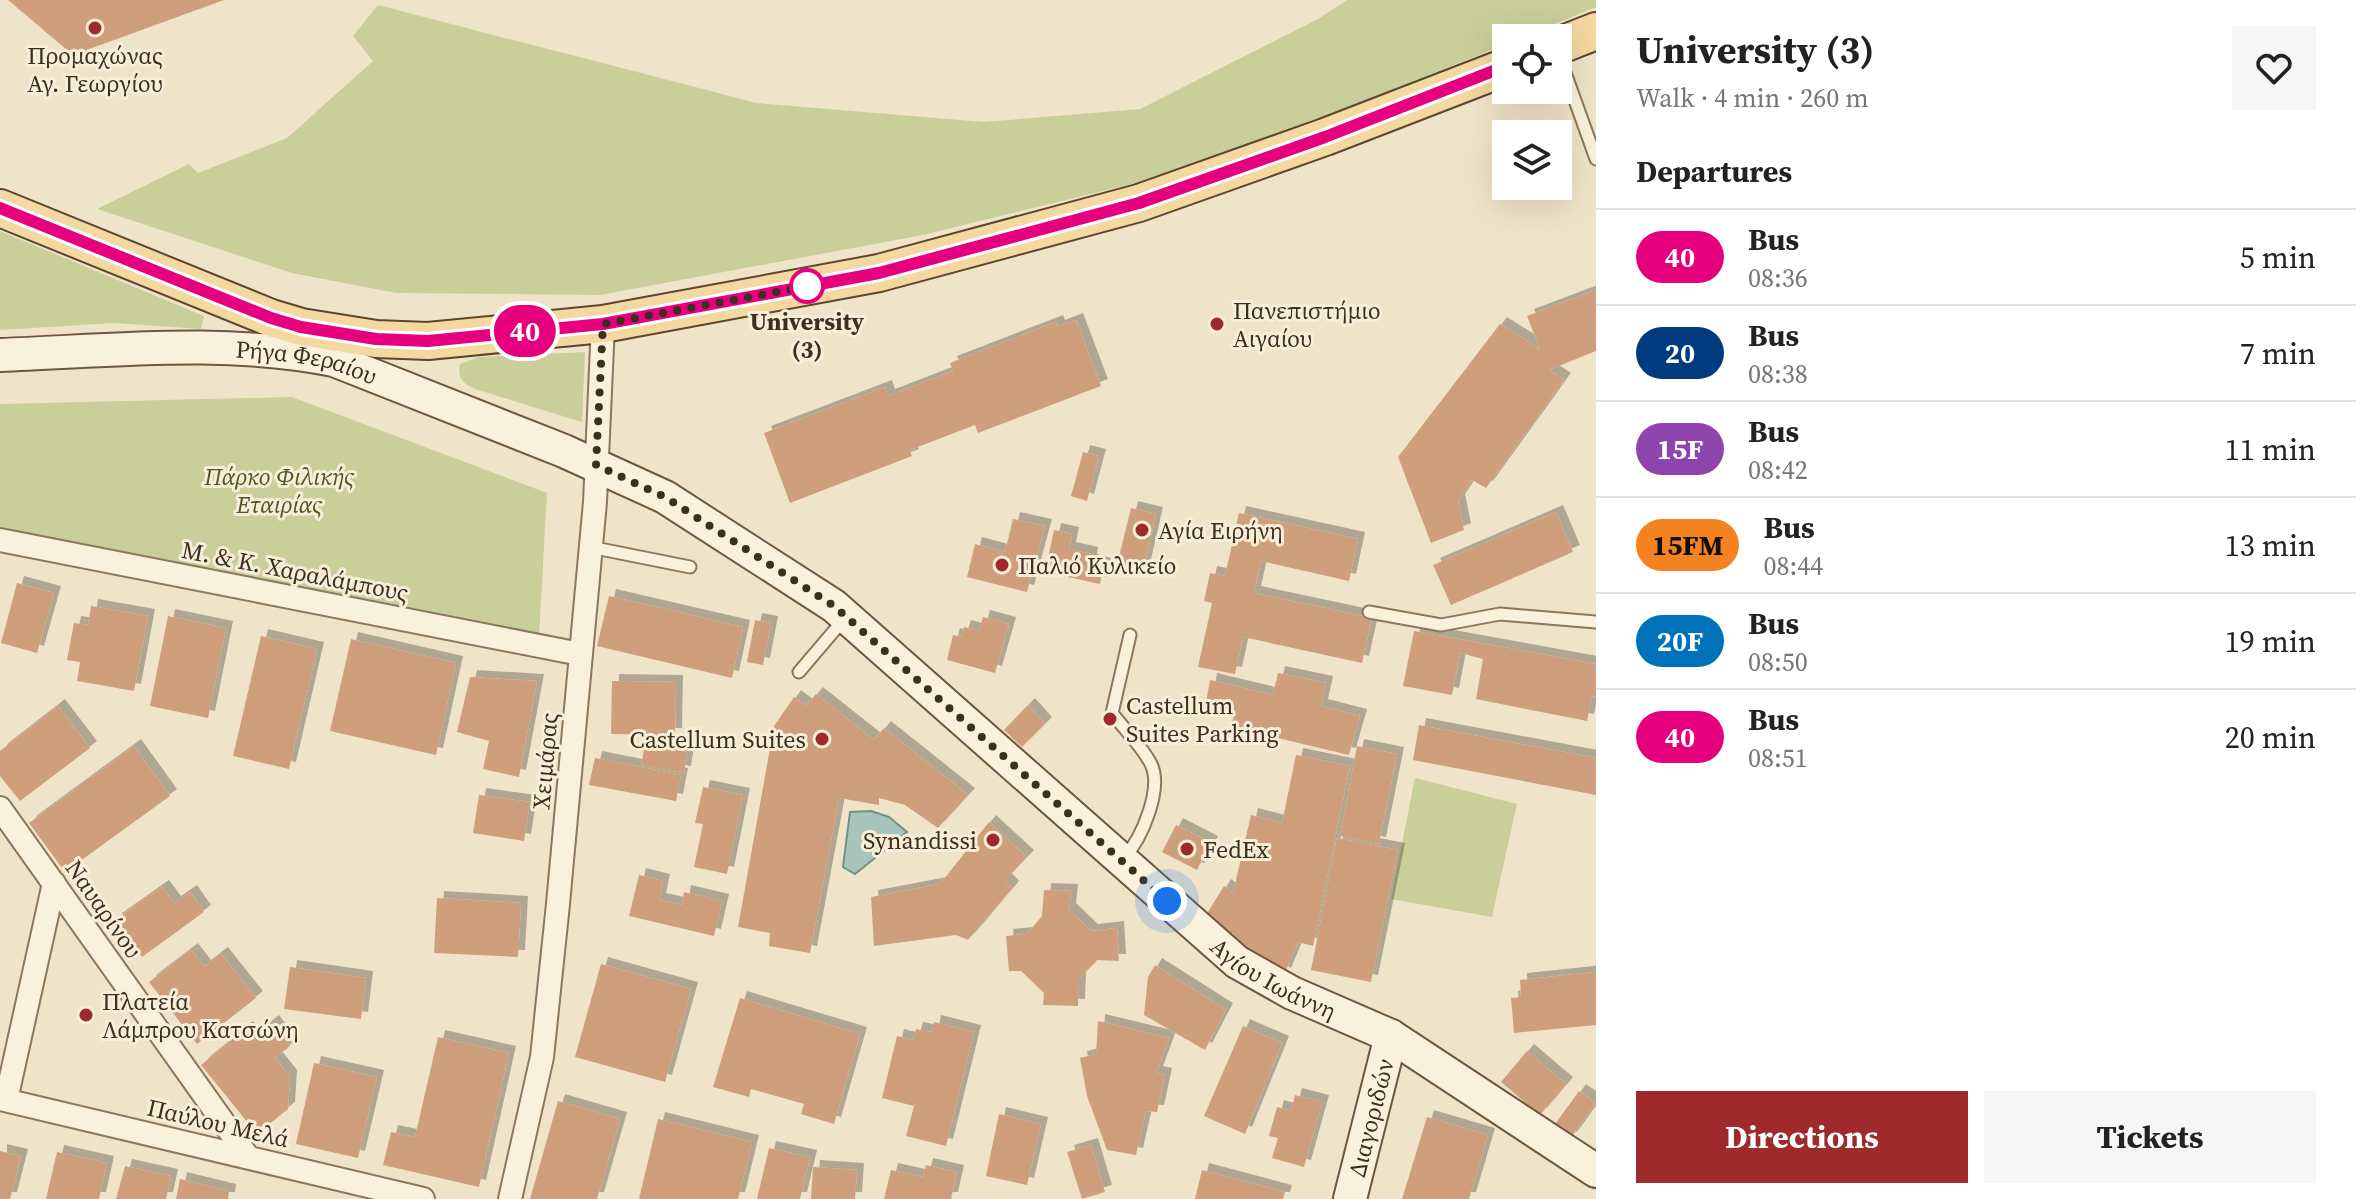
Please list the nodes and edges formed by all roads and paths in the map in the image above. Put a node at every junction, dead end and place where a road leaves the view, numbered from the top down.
1 (1596, 31) edge
2 (1572, 40) edge
3 (1492, 72) edge
4 (1572, 92) edge
5 (1596, 159) edge
6 (0, 208) edge
7 (603, 324) junction
8 (0, 355) edge
9 (596, 465) junction
10 (0, 540) edge
11 (590, 547) junction
12 (690, 567) dead end
13 (1369, 612) dead end
14 (846, 616) junction
15 (1596, 622) edge
16 (1130, 635) dead end
17 (580, 654) junction
18 (799, 672) dead end
19 (0, 808) edge
20 (1121, 861) junction
21 (54, 883) junction
22 (1391, 1036) junction
23 (3, 1099) edge
24 (248, 1157) junction
25 (1596, 1171) edge
26 (423, 1199) edge
27 (510, 1199) edge
28 (1350, 1199) edge

1 - 2 main road
3 - 7 main road
4 - 5 lane
6 - 7 main road
7 - 9 street, Χειμάρας
8 - 9 street, Ρήγα Φεραίου
9 - 11 street, Χειμάρας
9 - 14 street, Αγίου Ιωάννη
10 - 17 street, Μ. & Κ. Χαραλάμπους
11 - 12 lane
11 - 17 street, Χειμάρας
13 - 15 lane
14 - 18 lane
14 - 20 street, Αγίου Ιωάννη
16 - 20 lane
17 - 27 street, Χειμάρας
19 - 21 street, Ναυαρίνου
20 - 22 street, Αγίου Ιωάννη
21 - 23 street
21 - 24 street, Ναυαρίνου
22 - 25 street, Αγίου Ιωάννη
22 - 28 street, Διαγοριδών
23 - 24 street, Παύλου Μελά
24 - 26 street, Παύλου Μελά

